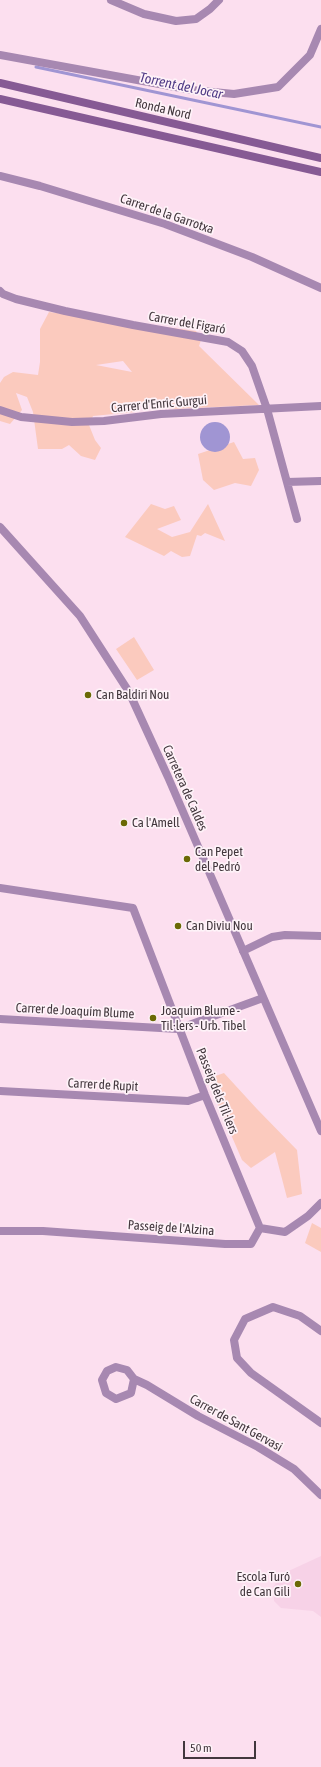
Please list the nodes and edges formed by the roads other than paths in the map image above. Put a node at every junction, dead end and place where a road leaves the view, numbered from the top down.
1 (111, 0) edge
2 (219, 0) edge
3 (321, 29) edge
4 (0, 55) edge
5 (0, 83) edge
6 (0, 99) edge
7 (321, 158) edge
8 (321, 172) edge
9 (0, 176) edge
10 (321, 288) edge
11 (0, 291) edge
12 (321, 406) edge
13 (267, 409) junction
14 (0, 410) edge
15 (321, 481) edge
16 (287, 482) junction
17 (297, 519) dead end
18 (0, 527) edge
19 (0, 888) edge
20 (321, 936) edge
21 (243, 951) junction
22 (264, 998) junction
23 (0, 1019) edge
24 (178, 1029) junction
25 (0, 1091) edge
26 (204, 1095) junction
27 (321, 1131) edge
28 (321, 1203) edge
29 (260, 1228) junction
30 (0, 1231) edge
31 (321, 1331) edge
32 (134, 1379) dead end
33 (321, 1423) edge
34 (321, 1495) edge

1 - 2 street
3 - 4 street
5 - 7 main road, Ronda Nord
6 - 8 main road, Ronda Nord
9 - 10 street, Carrer de la Garrotxa
11 - 13 street, Carrer del Figaró
12 - 13 street, Carrer d'Enric Gurgui
13 - 14 street, Carrer d'Enric Gurgui
13 - 16 street, Carrer del Figaró
15 - 16 street
16 - 17 street, Carrer del Figaró
18 - 21 street, Carretera de Caldes
19 - 24 street, Passeig dels Til·lers
20 - 21 street
21 - 22 street, Carretera de Caldes
22 - 24 street, Carrer de Joaquím Blume
22 - 27 street, Carretera de Caldes
23 - 24 street, Carrer de Joaquím Blume
24 - 26 street, Passeig dels Til·lers
25 - 26 street, Carrer de Rupit
26 - 29 street, Passeig dels Til·lers
28 - 29 street
29 - 30 street, Passeig de l'Alzina
31 - 33 street
32 - 34 street, Carrer de Sant Gervasi

